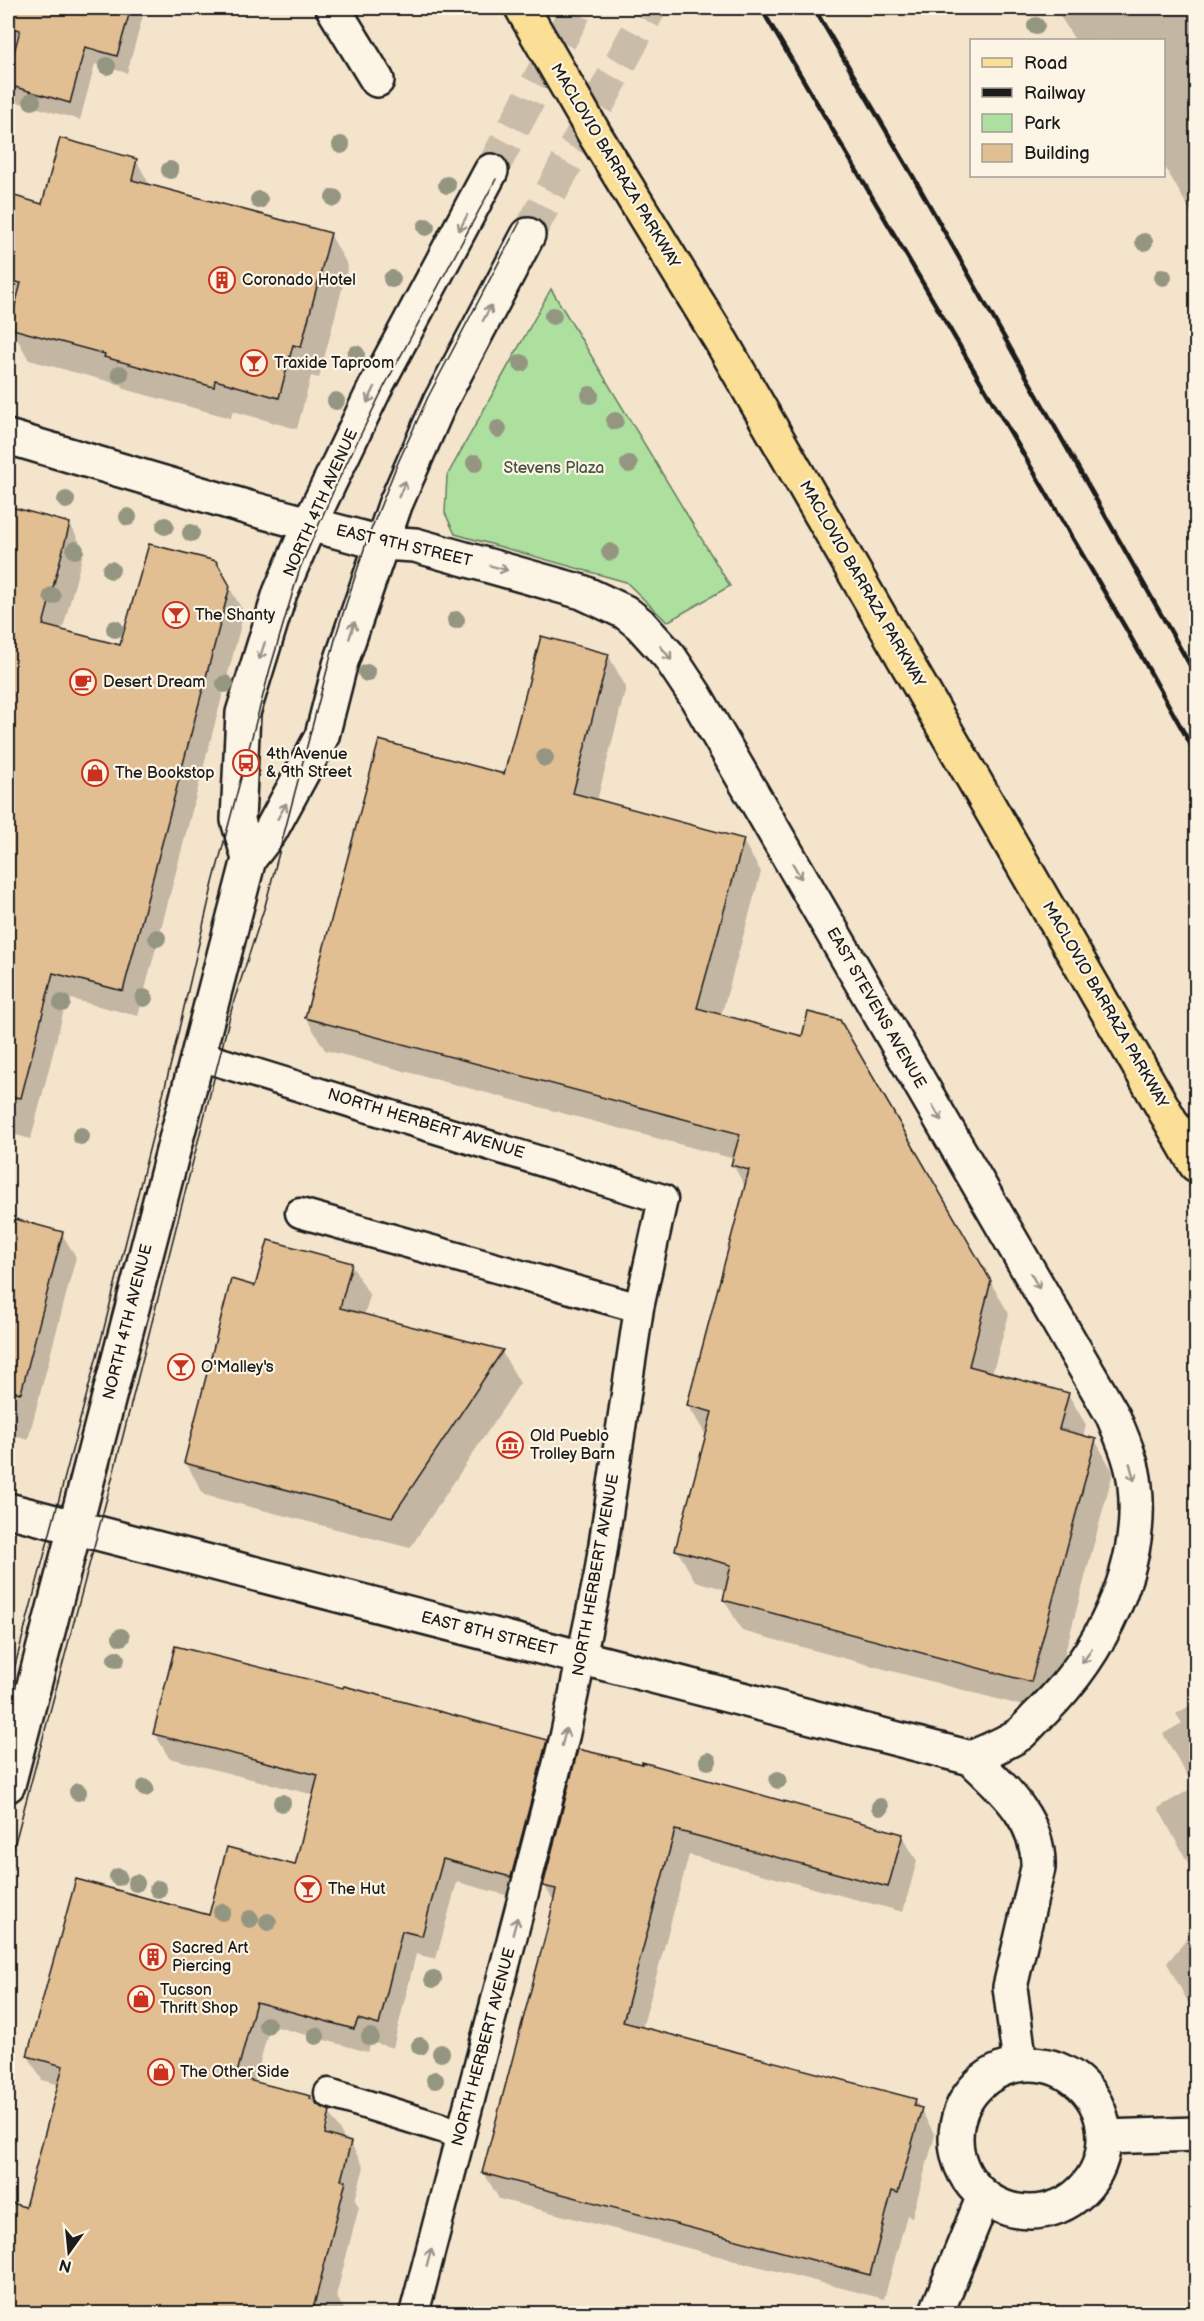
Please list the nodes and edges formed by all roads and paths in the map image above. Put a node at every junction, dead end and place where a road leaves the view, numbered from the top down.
1 (333, 8) edge
2 (522, 8) edge
3 (377, 80) dead end
4 (491, 171) tunnel mouth
5 (528, 235) tunnel mouth
6 (8, 437) edge
7 (310, 523) junction
8 (381, 543) junction
9 (625, 612) joint
10 (249, 859) junction
11 (197, 1055) junction
12 (1197, 1165) edge
13 (300, 1213) dead end
14 (639, 1308) junction
15 (8, 1510) edge
16 (75, 1528) junction
17 (582, 1658) junction
18 (971, 1758) junction
19 (8, 1785) edge
20 (1020, 2064) junction
21 (329, 2093) dead end
22 (461, 2134) junction
23 (1197, 2134) edge
24 (1105, 2137) junction
25 (984, 2196) junction
26 (414, 2313) edge
27 (936, 2313) edge

1 - 3 street
2 - 12 main road, MACLOVIO BARRAZA PARKWAY
4 -> 7 street, NORTH 4TH AVENUE
8 -> 5 street, NORTH 4TH AVENUE
6 - 7 street, EAST 9TH STREET
7 - 8 street, EAST 9TH STREET
7 -> 10 street, NORTH 4TH AVENUE
8 -> 9 street, EAST 9TH STREET
10 -> 8 street, NORTH 4TH AVENUE
9 -> 18 street, EAST STEVENS AVENUE
10 - 11 street, NORTH 4TH AVENUE
11 - 14 lane, NORTH HERBERT AVENUE
11 - 16 street, NORTH 4TH AVENUE
13 - 14 lane
14 - 17 lane, NORTH HERBERT AVENUE
15 - 16 street, EAST 8TH STREET
16 - 17 street, EAST 8TH STREET
16 - 19 street, NORTH 4TH AVENUE
17 - 18 street, EAST 8TH STREET
22 -> 17 lane, NORTH HERBERT AVENUE
18 - 20 street
20 - 24 street
20 - 25 street
21 - 22 lane
26 -> 22 lane, NORTH HERBERT AVENUE
23 - 24 street
24 - 25 street
25 - 27 street

